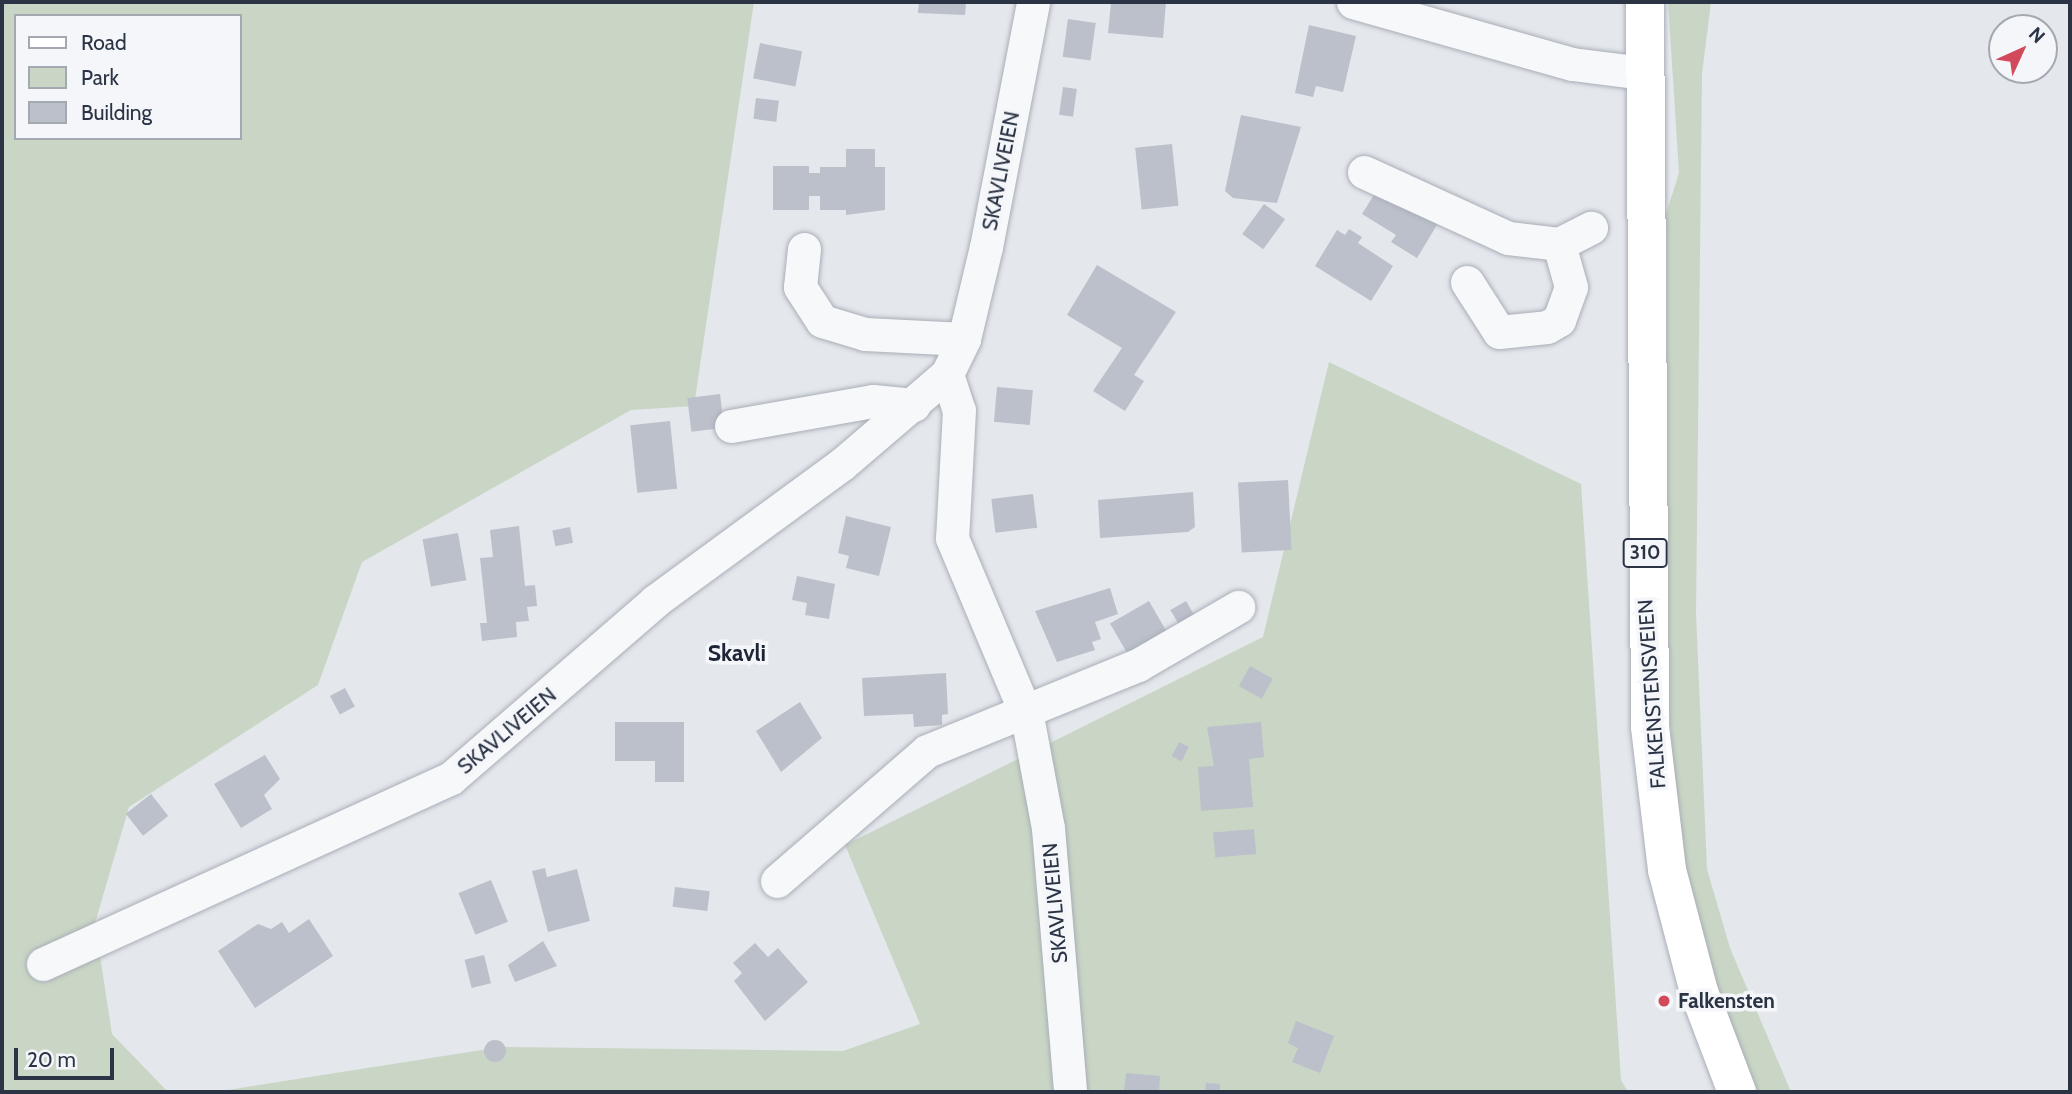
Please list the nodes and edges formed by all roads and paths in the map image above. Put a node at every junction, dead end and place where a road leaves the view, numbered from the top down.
1 (1033, 2) edge
2 (1353, 2) edge
3 (1644, 2) edge
4 (1644, 73) junction
5 (1364, 172) dead end
6 (1591, 228) dead end
7 (1559, 244) junction
8 (804, 249) dead end
9 (1467, 282) dead end
10 (964, 339) junction
11 (947, 374) junction
12 (914, 405) junction
13 (731, 426) dead end
14 (1238, 607) dead end
15 (1027, 716) junction
16 (777, 881) dead end
17 (43, 964) dead end
18 (1070, 1092) edge
19 (1737, 1092) edge

1 - 10 street, SKAVLIVEIEN
2 - 4 street
3 - 4 main road, FALKENSTENSVEIEN / 310
4 - 19 main road, FALKENSTENSVEIEN / 310
5 - 7 street
6 - 7 street
7 - 9 street
8 - 10 street
10 - 11 street, SKAVLIVEIEN
11 - 12 street, SKAVLIVEIEN
11 - 15 street, SKAVLIVEIEN
12 - 13 street
12 - 17 street, SKAVLIVEIEN
14 - 15 street
15 - 16 street
15 - 18 street, SKAVLIVEIEN

